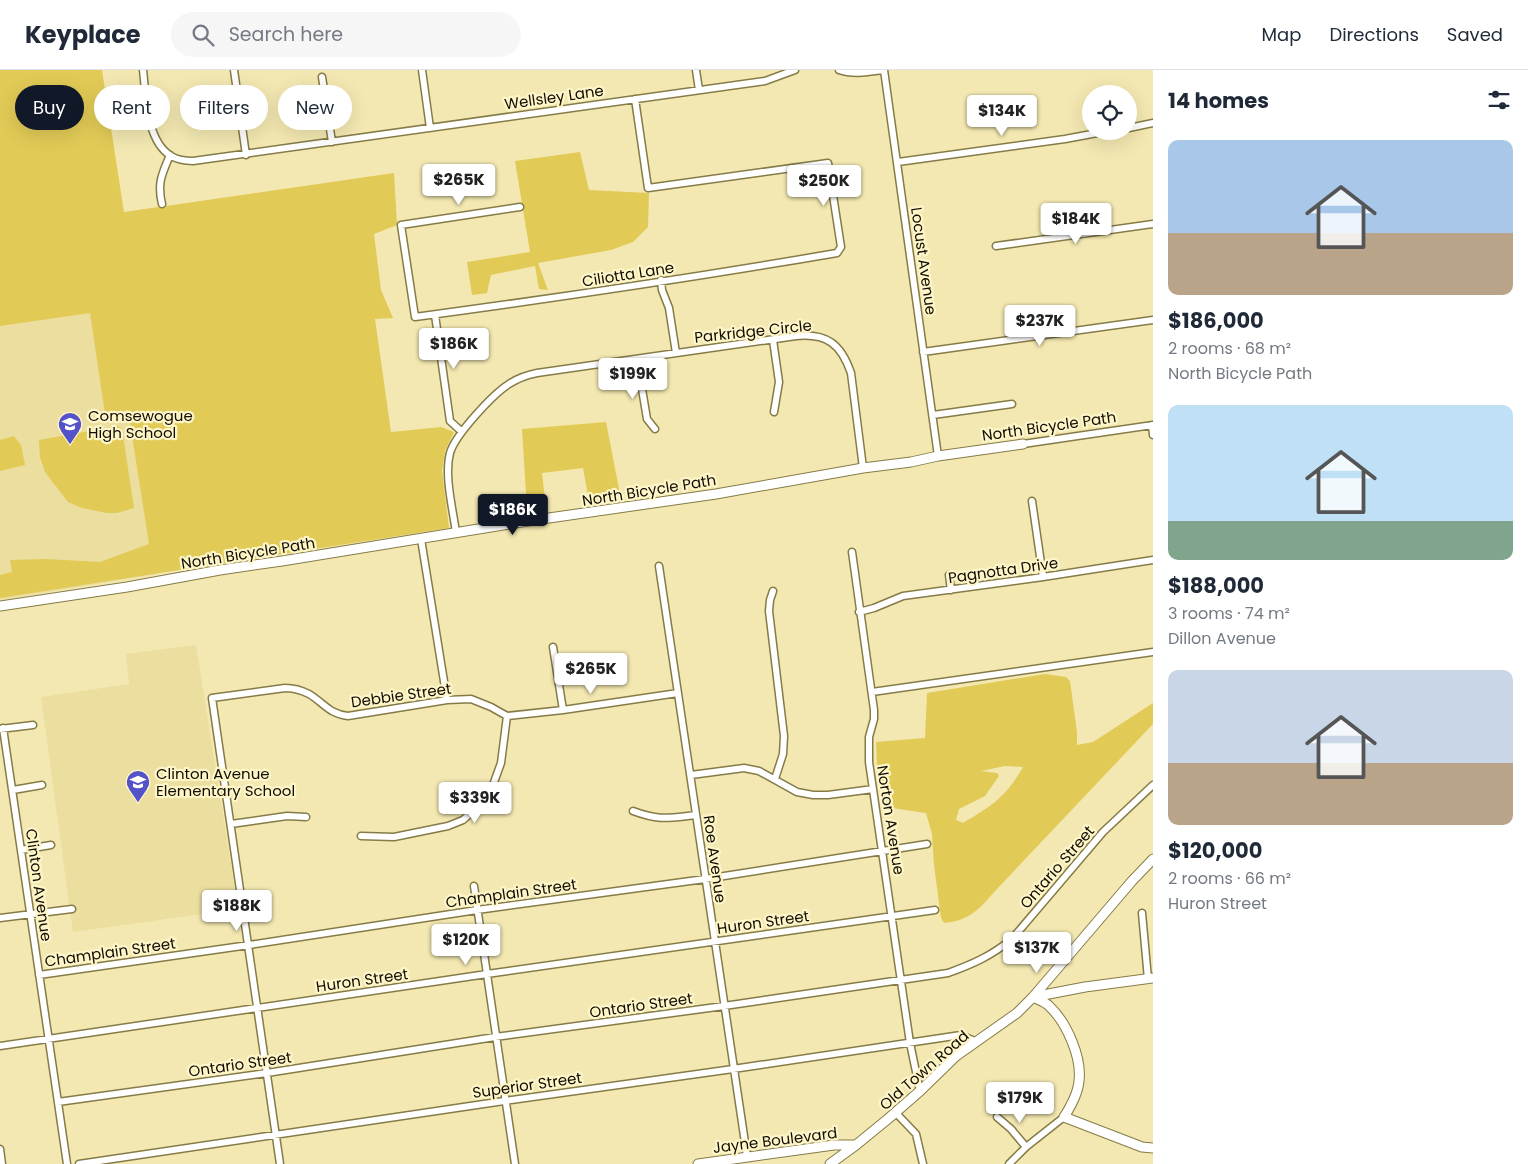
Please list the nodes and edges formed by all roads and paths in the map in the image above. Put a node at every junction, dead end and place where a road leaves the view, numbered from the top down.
1 (143, 70) edge
2 (234, 70) edge
3 (422, 70) edge
4 (696, 70) edge
5 (795, 70) edge
6 (839, 70) edge
7 (884, 70) edge
8 (322, 77) dead end
9 (699, 90) junction
10 (635, 99) junction
11 (1153, 123) edge
12 (1137, 126) edge
13 (430, 128) junction
14 (1082, 136) edge
15 (332, 142) junction
16 (170, 155) junction
17 (246, 155) junction
18 (898, 162) junction
19 (162, 204) dead end
20 (520, 207) dead end
21 (1153, 224) edge
22 (996, 246) dead end
23 (661, 280) junction
24 (435, 315) junction
25 (1153, 320) edge
26 (773, 340) junction
27 (923, 352) junction
28 (676, 353) junction
29 (636, 359) junction
30 (1012, 404) dead end
31 (774, 412) dead end
32 (933, 415) junction
33 (1152, 425) edge
34 (655, 429) dead end
35 (462, 431) junction
36 (1153, 435) edge
37 (1023, 444) joint
38 (938, 456) junction
39 (863, 468) junction
40 (1033, 504) dead end
41 (456, 533) junction
42 (421, 539) junction
43 (852, 552) dead end
44 (1153, 560) edge
45 (659, 566) dead end
46 (948, 575) dead end
47 (1043, 577) junction
48 (951, 590) junction
49 (773, 591) dead end
50 (0, 606) edge
51 (859, 612) junction
52 (553, 647) dead end
53 (1153, 652) edge
54 (872, 692) junction
55 (678, 693) junction
56 (447, 700) junction
57 (563, 710) junction
58 (507, 716) junction
59 (33, 725) dead end
60 (2, 728) edge
61 (691, 776) junction
62 (775, 778) junction
63 (42, 785) dead end
64 (1153, 785) edge
65 (873, 789) junction
66 (12, 790) junction
67 (633, 812) dead end
68 (696, 815) junction
69 (306, 817) dead end
70 (231, 824) junction
71 (361, 836) dead end
72 (927, 844) dead end
73 (51, 845) dead end
74 (21, 850) junction
75 (883, 851) junction
76 (1153, 859) edge
77 (705, 879) junction
78 (474, 886) dead end
79 (72, 909) dead end
80 (478, 910) junction
81 (936, 910) dead end
82 (30, 913) junction
83 (1142, 913) dead end
84 (892, 916) junction
85 (0, 918) edge
86 (714, 941) junction
87 (249, 945) junction
88 (487, 974) junction
89 (39, 975) junction
90 (1151, 978) edge
91 (902, 980) junction
92 (1034, 997) junction
93 (724, 1006) junction
94 (258, 1008) junction
95 (495, 1037) junction
96 (49, 1040) junction
97 (977, 1042) junction
98 (910, 1043) junction
99 (0, 1046) edge
100 (733, 1069) junction
101 (267, 1073) junction
102 (920, 1092) junction
103 (504, 1101) junction
104 (58, 1102) junction
105 (895, 1112) junction
106 (997, 1116) dead end
107 (1064, 1117) junction
108 (276, 1135) junction
109 (856, 1146) junction
110 (1026, 1147) junction
111 (1153, 1148) edge
112 (0, 1149) edge
113 (747, 1156) junction
114 (2, 1164) edge
115 (67, 1164) edge
116 (79, 1164) edge
117 (280, 1164) edge
118 (515, 1164) edge
119 (698, 1164) edge
120 (830, 1164) edge
121 (923, 1164) edge
122 (1009, 1164) edge

1 - 16 street
2 - 17 street
3 - 13 street
4 - 9 street
5 - 9 street, Wellsley Lane
6 - 7 street
7 - 18 street, Locust Avenue
8 - 15 street
9 - 10 street, Wellsley Lane
10 - 13 street, Wellsley Lane
10 - 23 street, Ciliotta Lane
11 - 12 street
13 - 15 street, Wellsley Lane
14 - 18 street
15 - 17 street, Wellsley Lane
16 - 17 street, Wellsley Lane
16 - 19 street
18 - 27 street, Locust Avenue
20 - 24 street, Ciliotta Lane
21 - 22 street
23 - 24 street, Ciliotta Lane
23 - 28 street
24 - 35 street
25 - 27 street
26 - 28 street, Parkridge Circle
26 - 31 street
26 - 39 street, Parkridge Circle
27 - 32 street, Locust Avenue
28 - 29 street, Parkridge Circle
29 - 34 street
29 - 35 street, Parkridge Circle
30 - 32 street
32 - 38 street, Locust Avenue
33 - 36 street
33 - 37 street, North Bicycle Path
35 - 41 street, Parkridge Circle
37 - 38 street, North Bicycle Path
38 - 39 street, North Bicycle Path
39 - 41 street, North Bicycle Path
40 - 47 street
41 - 42 street, North Bicycle Path
42 - 50 street, North Bicycle Path
42 - 56 street
43 - 51 street, Norton Avenue
44 - 47 street, Pagnotta Drive
45 - 55 street, Roe Avenue
46 - 48 street
47 - 48 street, Pagnotta Drive
48 - 51 street, Pagnotta Drive
49 - 62 street
51 - 54 street, Norton Avenue
52 - 57 street
53 - 54 street
54 - 65 street, Norton Avenue
55 - 57 street
55 - 61 street, Roe Avenue
56 - 58 street, Debbie Street
56 - 70 street, Debbie Street
57 - 58 street
58 - 71 street
59 - 60 street
60 - 66 street, Clinton Avenue
61 - 62 street
61 - 68 street, Roe Avenue
62 - 65 street
63 - 66 street
64 - 91 street, Ontario Street
65 - 75 street, Norton Avenue
66 - 74 street, Clinton Avenue
67 - 68 street
68 - 77 street, Roe Avenue
69 - 70 street
70 - 87 street
72 - 75 street, Champlain Street
73 - 74 street
74 - 82 street, Clinton Avenue
75 - 77 street, Champlain Street
75 - 84 street, Norton Avenue
76 - 92 street, Old Town Road
77 - 80 street, Champlain Street
77 - 86 street, Roe Avenue
78 - 80 street
79 - 82 street
80 - 87 street, Champlain Street
80 - 88 street
81 - 84 street, Huron Street
82 - 85 street
82 - 89 street, Clinton Avenue
83 - 90 street
84 - 86 street, Huron Street
84 - 91 street, Norton Avenue
86 - 88 street, Huron Street
86 - 93 street, Roe Avenue
87 - 89 street, Champlain Street
87 - 94 street
88 - 94 street, Huron Street
88 - 95 street
89 - 96 street, Clinton Avenue
90 - 92 street
91 - 93 street, Ontario Street
91 - 98 street, Norton Avenue
92 - 97 street, Old Town Road
92 - 107 street
93 - 95 street, Ontario Street
93 - 100 street, Roe Avenue
94 - 96 street, Huron Street
94 - 101 street
95 - 101 street, Ontario Street
95 - 103 street
96 - 99 street, Huron Street
96 - 104 street, Clinton Avenue
97 - 98 street, Superior Street
97 - 102 street, Old Town Road
98 - 100 street, Superior Street
98 - 102 street, Norton Avenue
100 - 103 street, Superior Street
100 - 113 street, Roe Avenue
101 - 104 street, Ontario Street
101 - 108 street
102 - 105 street, Old Town Road
103 - 108 street, Superior Street
103 - 118 street
104 - 115 street, Clinton Avenue
105 - 109 street, Old Town Road
105 - 121 street
106 - 110 street
107 - 110 street
107 - 111 street
108 - 116 street, Superior Street
108 - 117 street
109 - 113 street, Jayne Boulevard
109 - 120 street, Old Town Road
110 - 122 street
112 - 114 street
113 - 119 street, Jayne Boulevard

